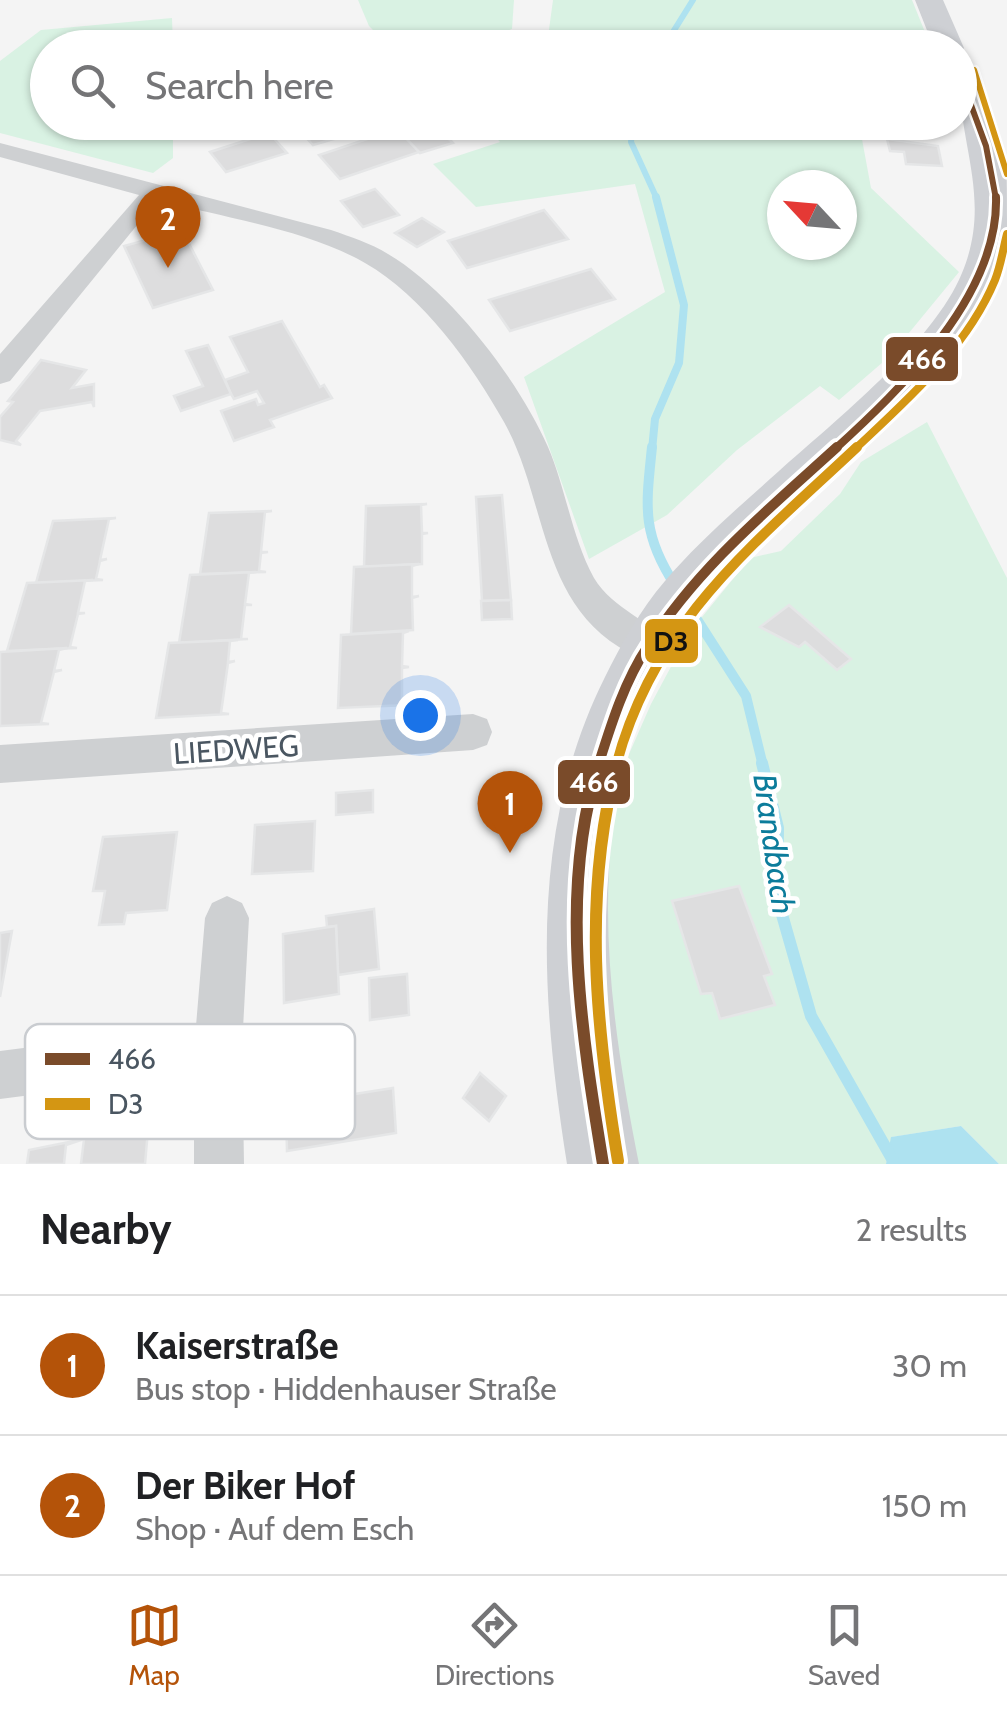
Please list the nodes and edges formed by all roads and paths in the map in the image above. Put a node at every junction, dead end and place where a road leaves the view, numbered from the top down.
1 (929, 0) edge
2 (942, 30) edge
3 (977, 118) edge
4 (0, 150) edge
5 (157, 192) junction
6 (1001, 219) edge
7 (0, 374) edge
8 (668, 616) junction
9 (472, 732) dead end
10 (0, 764) edge
11 (228, 918) dead end
12 (220, 1024) edge
13 (25, 1072) edge
14 (0, 1075) edge
15 (219, 1139) edge
16 (219, 1164) edge
17 (603, 1164) edge

1 - 2 main road
3 - 6 main road
4 - 5 street
5 - 7 street
5 - 8 street
6 - 8 main road
8 - 17 main road
9 - 10 street, LIEDWEG
11 - 12 street
13 - 14 street
15 - 16 street

